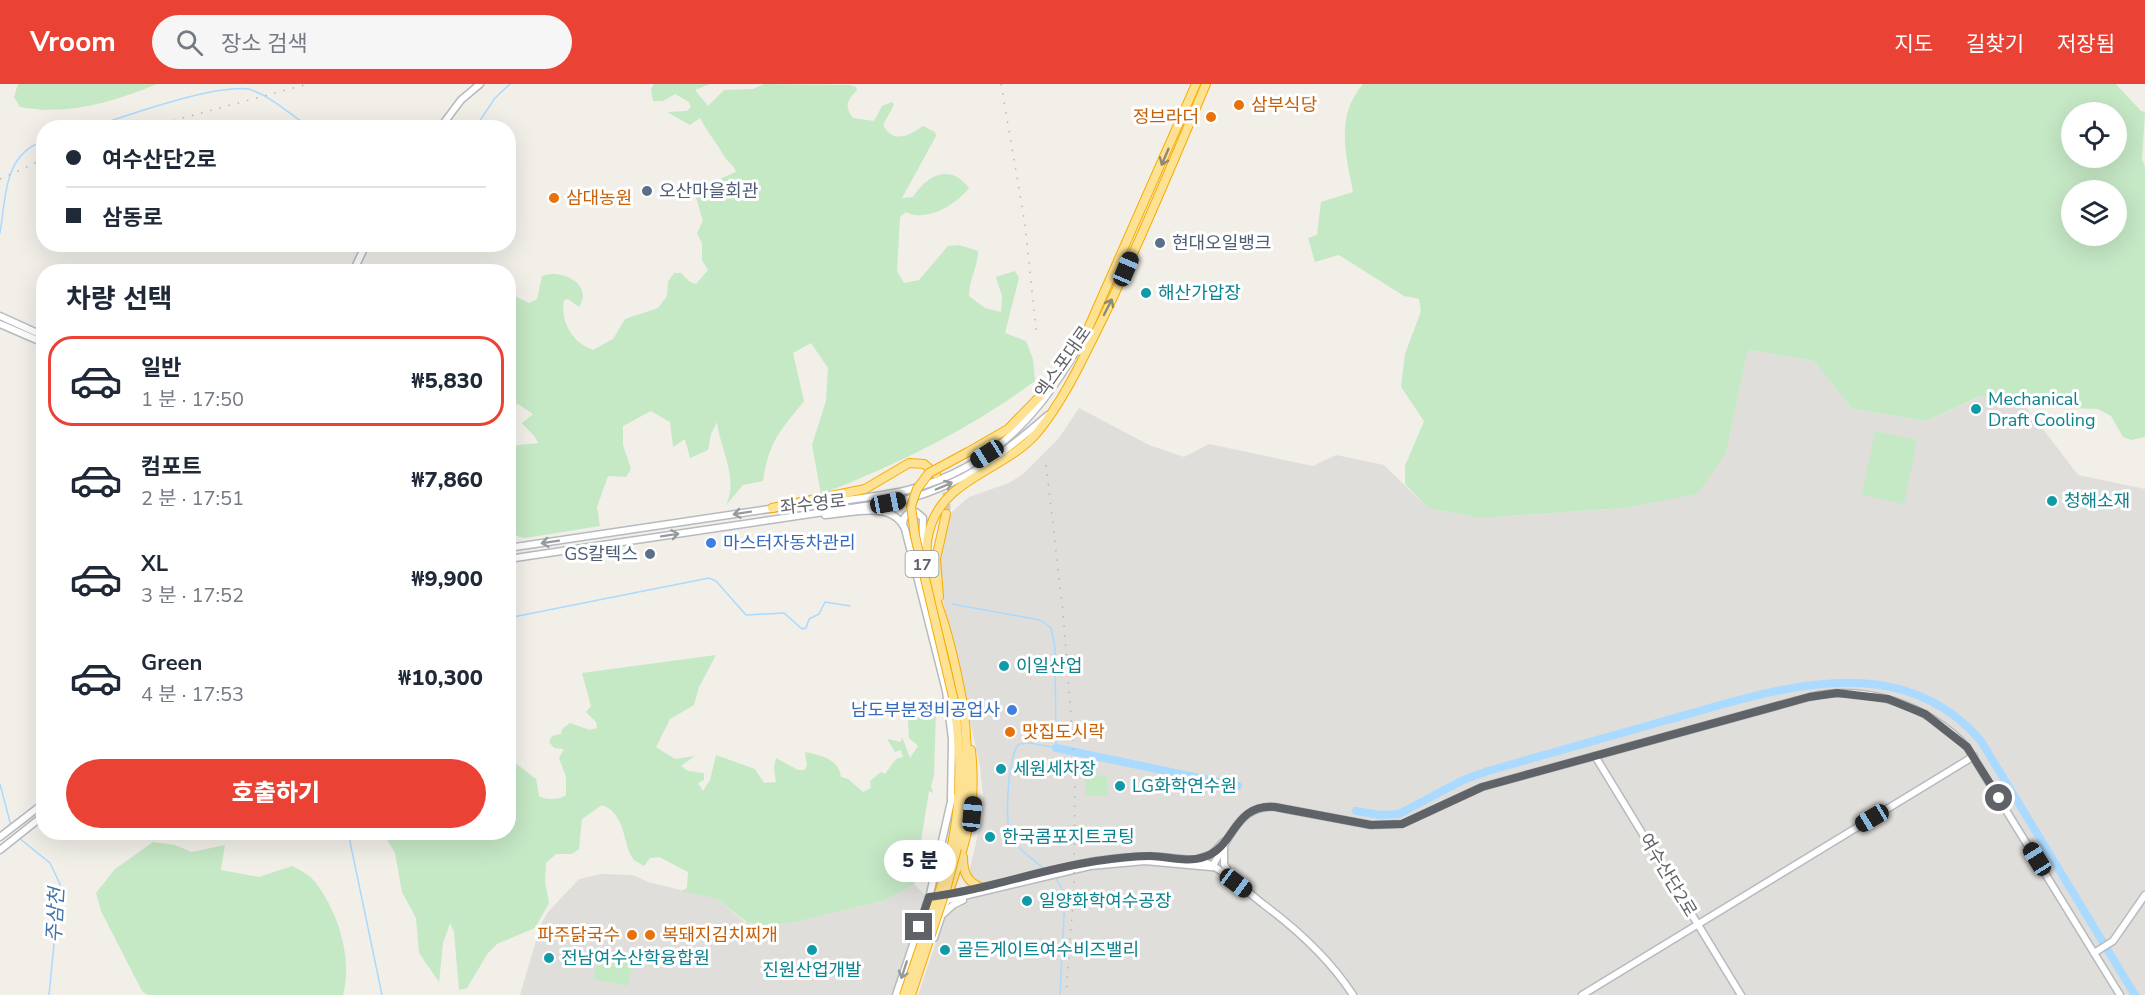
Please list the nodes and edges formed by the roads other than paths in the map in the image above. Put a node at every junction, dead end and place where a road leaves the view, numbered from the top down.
1 (480, 84) edge
2 (1196, 84) edge
3 (1206, 84) edge
4 (446, 120) edge
5 (0, 316) edge
6 (0, 324) edge
7 (1088, 330) junction
8 (36, 332) edge
9 (36, 340) edge
10 (1049, 414) junction
11 (936, 474) dead end
12 (772, 508) junction
13 (810, 513) junction
14 (946, 514) tunnel mouth
15 (903, 524) junction
16 (516, 547) edge
17 (516, 558) edge
18 (926, 560) junction
19 (943, 620) junction
20 (958, 701) junction
21 (957, 726) junction
22 (1595, 756) junction
23 (1974, 756) junction
24 (951, 800) junction
25 (36, 809) edge
26 (36, 821) edge
27 (1231, 832) junction
28 (0, 837) edge
29 (1224, 846) junction
30 (958, 847) junction
31 (0, 850) edge
32 (1191, 860) junction
33 (1212, 867) junction
34 (1236, 883) junction
35 (982, 890) junction
36 (2145, 895) edge
37 (929, 897) junction
38 (947, 898) junction
39 (926, 905) junction
40 (940, 918) junction
41 (1698, 924) junction
42 (2094, 953) junction
43 (896, 995) edge
44 (904, 995) edge
45 (913, 995) edge
46 (1353, 995) edge
47 (1582, 995) edge
48 (1741, 995) edge
49 (2120, 995) edge

1 - 4 street
2 -> 7 highway, 엑스포대로 / 17
10 -> 3 highway, 엑스포대로 / 17
5 - 8 street
6 - 9 street
7 - 12 street, 좌수영로
7 - 20 highway, 엑스포대로 / 17, bridge
13 -> 10 street, 좌수영로
10 - 18 highway, 엑스포대로 / 17
11 - 12 highway
12 -> 16 street, 좌수영로
13 - 15 street
17 -> 13 street, 좌수영로
14 - 19 highway
15 - 18 street
15 - 24 street
18 - 19 highway, 엑스포대로 / 17
19 - 20 highway, 엑스포대로 / 17
20 - 21 highway, 엑스포대로 / 17
20 - 30 highway, 엑스포대로 / 17
21 - 24 street
21 - 30 highway, 엑스포대로 / 17
22 - 23 street
22 - 27 street
22 - 41 street, 여수산단2로
23 - 41 street
23 - 42 street
24 - 37 street
25 - 28 street
26 - 31 street
27 - 29 street
27 - 32 street
29 - 33 street
29 - 34 street
30 - 35 highway
30 - 38 highway
30 - 44 highway, 17, bridge
30 - 45 highway, 17, bridge
32 - 33 street
32 - 35 street
33 - 34 street
33 - 35 street
34 - 46 street
35 - 38 street
35 - 40 street
36 - 42 street
37 - 38 street
37 - 39 street
38 - 39 street
38 - 40 street
39 -> 43 street
40 - 45 street
41 - 47 street
41 - 48 street, 여수산단2로
42 - 49 street

